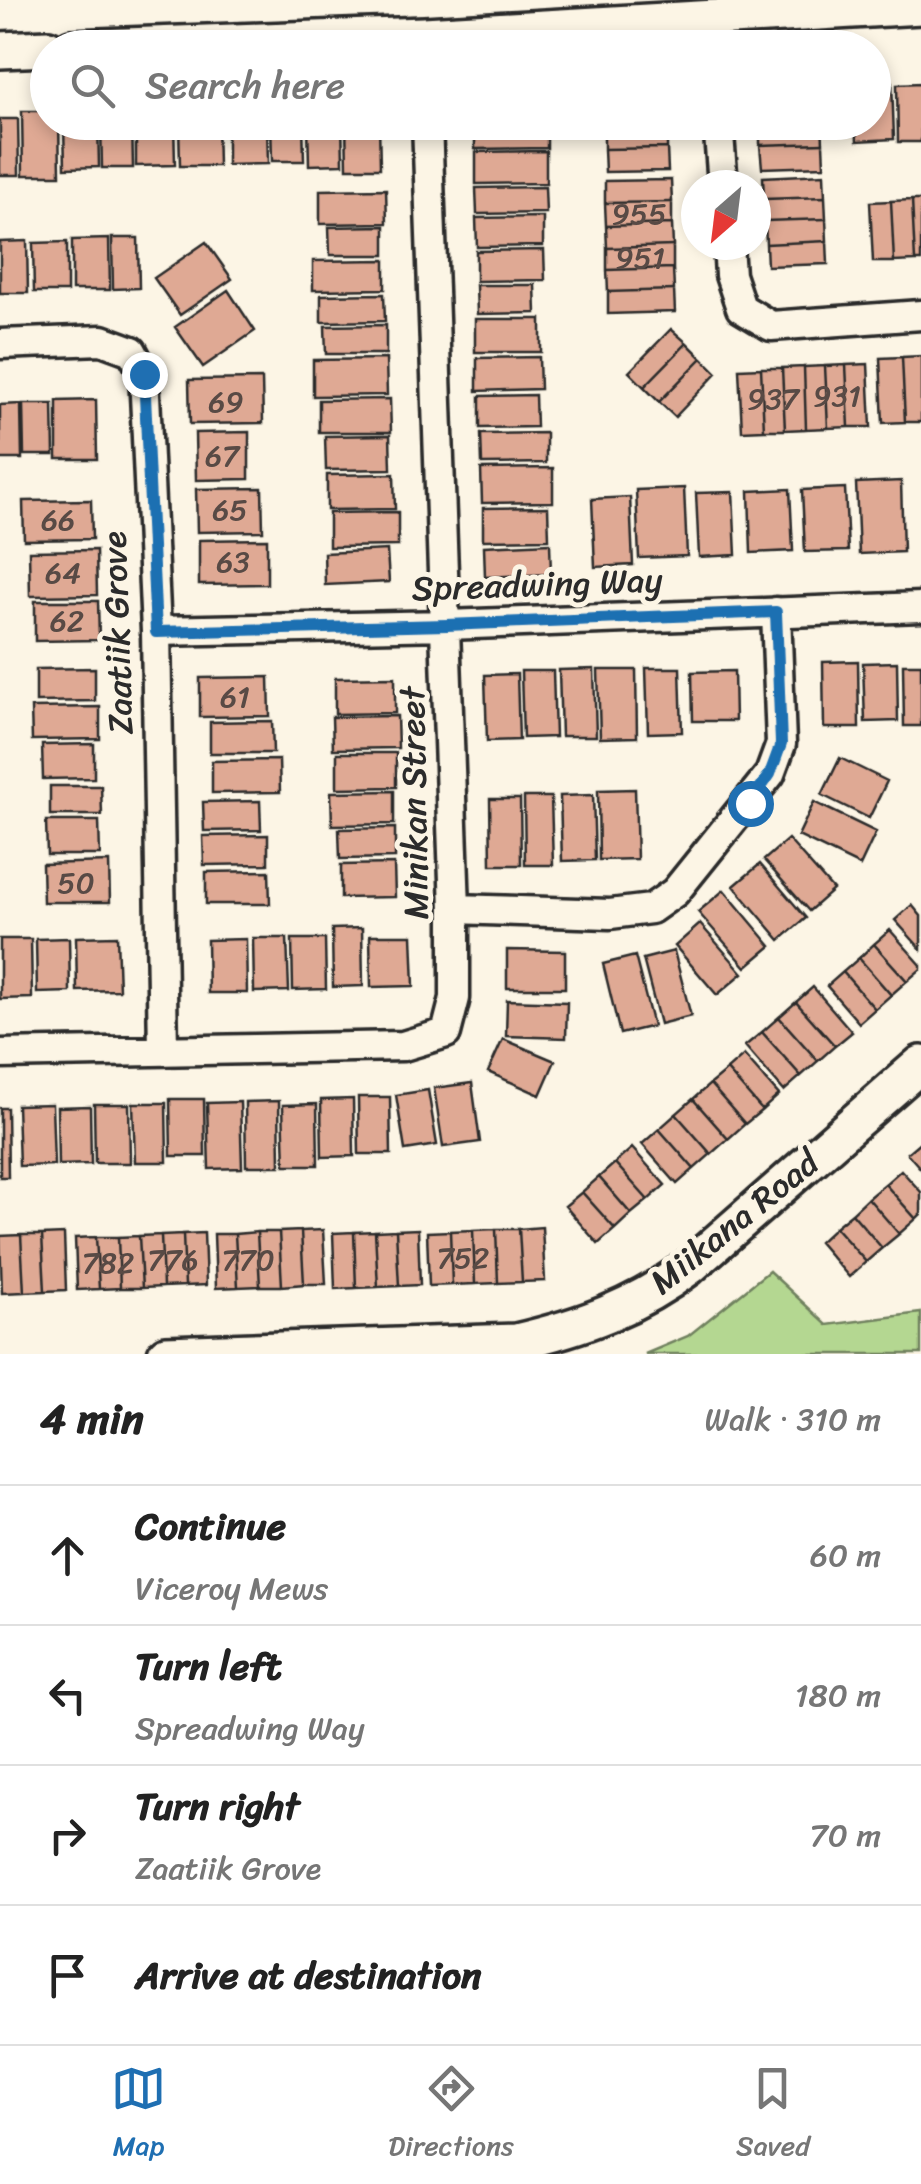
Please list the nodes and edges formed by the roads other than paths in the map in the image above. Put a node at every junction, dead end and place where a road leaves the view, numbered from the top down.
1 (921, 6) edge
2 (523, 30) edge
3 (658, 30) edge
4 (742, 30) edge
5 (30, 49) edge
6 (0, 50) edge
7 (428, 140) edge
8 (719, 140) edge
9 (722, 170) edge
10 (729, 260) edge
11 (921, 315) edge
12 (0, 344) edge
13 (921, 607) edge
14 (776, 612) junction
15 (447, 625) junction
16 (156, 632) junction
17 (455, 909) junction
18 (163, 1050) junction
19 (0, 1054) edge
20 (921, 1064) edge
21 (166, 1354) edge

1 - 4 street
2 - 3 street
5 - 6 street
7 - 15 street, Minikan Street
8 - 9 street
10 - 11 street
12 - 16 street, Zaatiik Grove
13 - 14 street, Spreadwing Way
14 - 15 street, Spreadwing Way
14 - 17 street
15 - 16 street, Spreadwing Way
15 - 17 street, Minikan Street
16 - 18 street, Zaatiik Grove
17 - 18 street, Minikan Street
18 - 19 street, Minikan Street
20 - 21 street, Miikana Road

